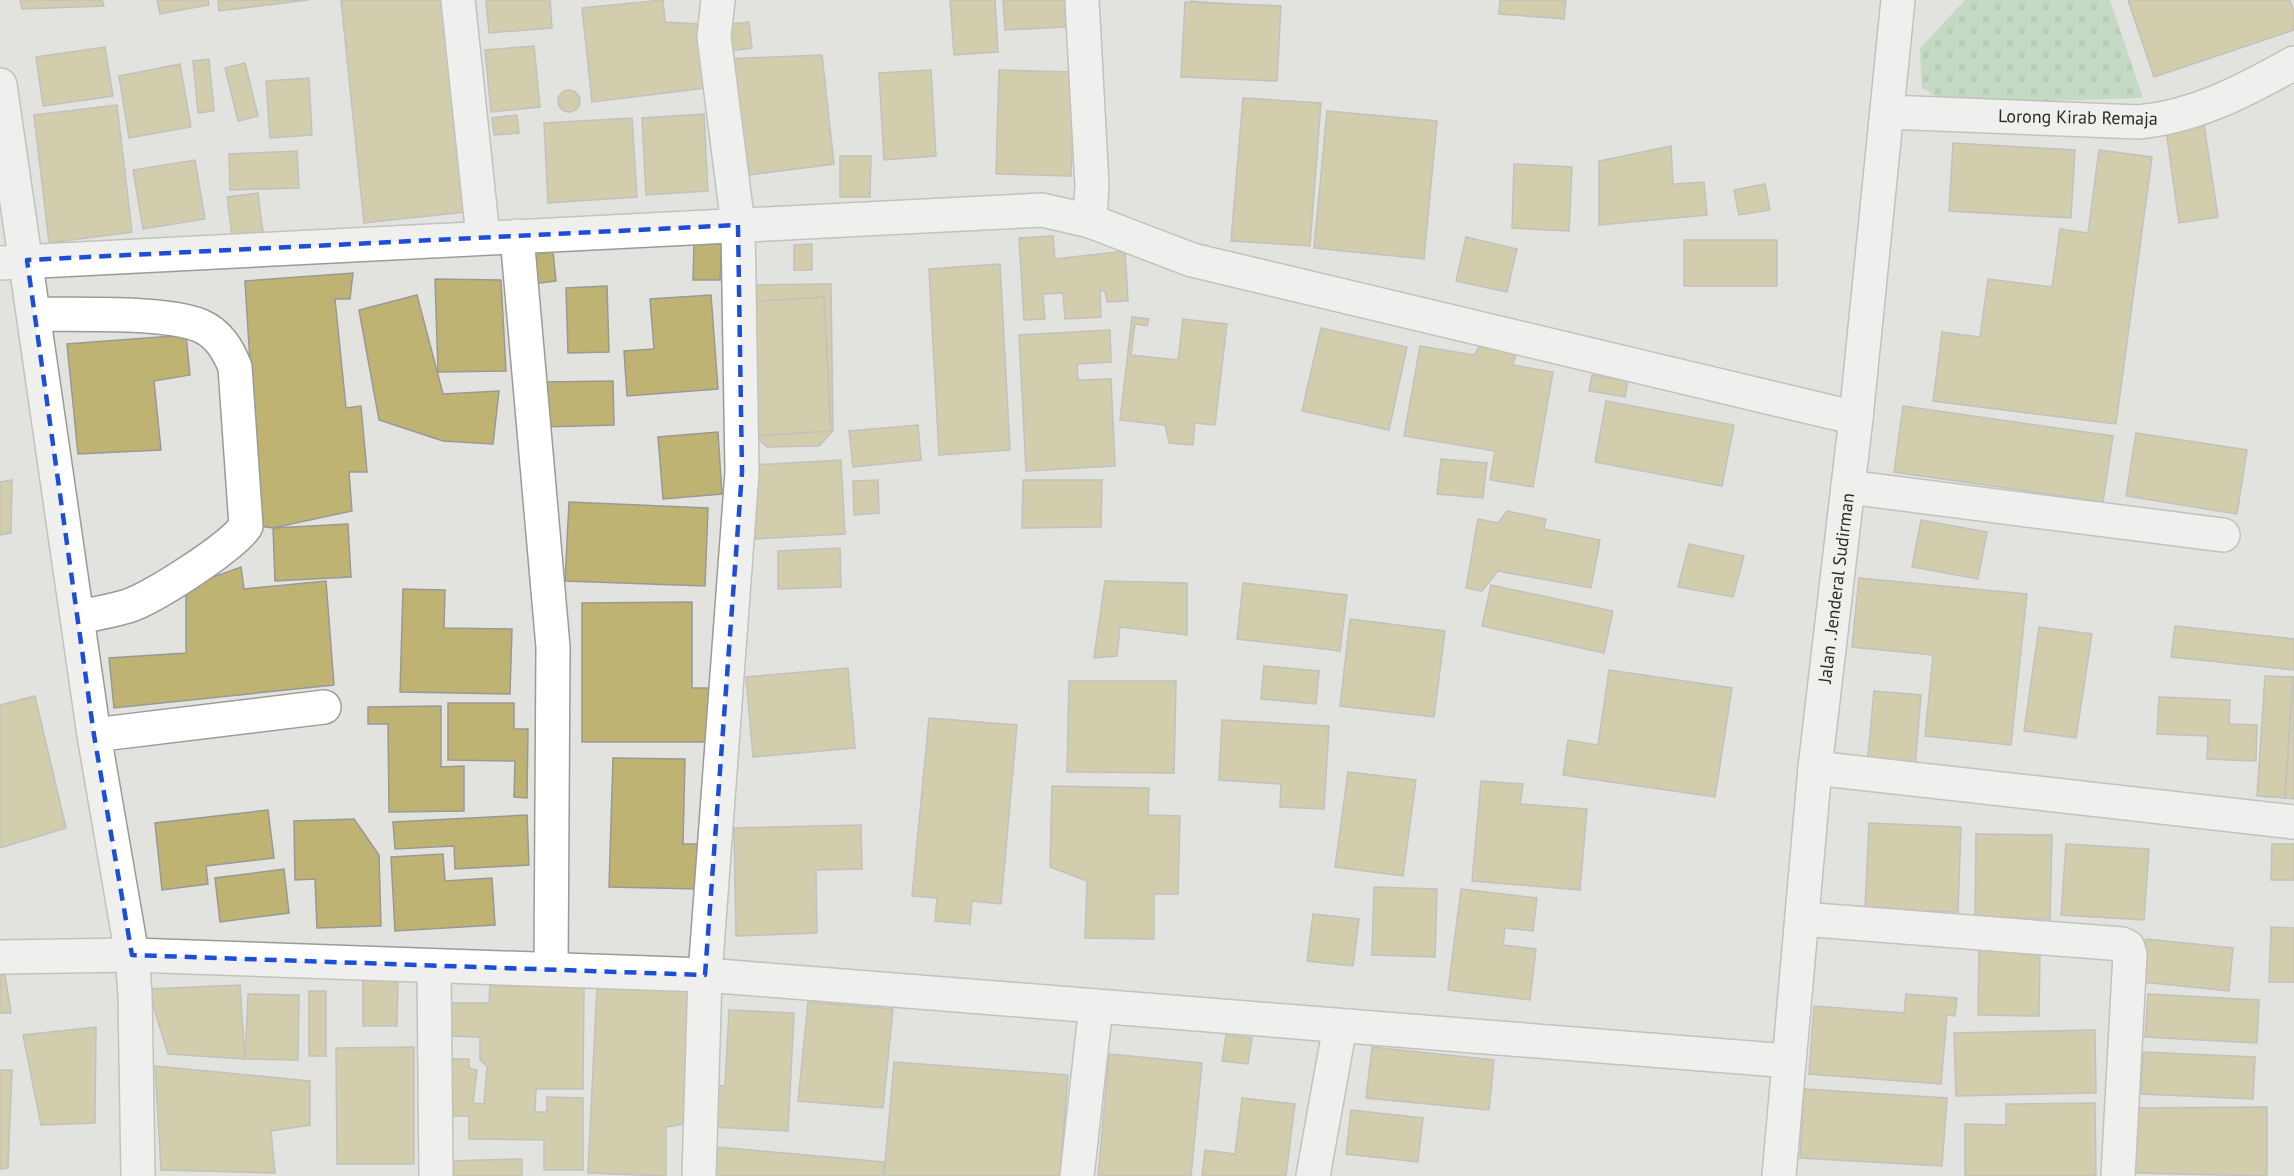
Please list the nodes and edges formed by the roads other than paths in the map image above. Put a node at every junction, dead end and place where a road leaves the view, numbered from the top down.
1 (458, 0) edge
2 (718, 0) edge
3 (1082, 0) edge
4 (1898, 0) edge
5 (2294, 63) edge
6 (0, 85) edge
7 (1887, 112) junction
8 (1090, 221) junction
9 (738, 225) junction
10 (517, 236) junction
11 (483, 237) junction
12 (13, 261) edge
13 (34, 314) junction
14 (1856, 418) junction
15 (1848, 487) junction
16 (2223, 535) dead end
17 (78, 617) junction
18 (324, 707) dead end
19 (94, 735) junction
20 (1815, 768) junction
21 (2294, 822) edge
22 (1802, 919) junction
23 (132, 955) junction
24 (0, 957) edge
25 (434, 966) junction
26 (551, 969) junction
27 (705, 975) junction
28 (1096, 1006) junction
29 (1340, 1026) junction
30 (1789, 1061) junction
31 (138, 1176) edge
32 (436, 1176) edge
33 (699, 1176) edge
34 (1077, 1176) edge
35 (1313, 1176) edge
36 (1779, 1176) edge
37 (2118, 1176) edge

1 - 11 street
2 - 9 street
3 - 8 street
4 - 7 street, Jalan . Jenderal Sudirman
5 - 7 street, Lorong Kirab Remaja
6 - 12 street
7 - 14 street, Jalan . Jenderal Sudirman
8 - 9 street
8 - 14 street
9 - 10 street
9 - 27 street
10 - 11 street
10 - 26 street
11 - 12 street
12 - 13 street
13 - 17 street
13 - 17 street
14 - 15 street, Jalan . Jenderal Sudirman
15 - 16 street
15 - 20 street, Jalan . Jenderal Sudirman
17 - 19 street
18 - 19 street
19 - 23 street
20 - 21 street
20 - 22 street, Jalan . Jenderal Sudirman
22 - 30 street, Jalan . Jenderal Sudirman
22 - 37 street
23 - 24 street
23 - 25 street
23 - 31 street
25 - 26 street
25 - 32 street
26 - 27 street
27 - 28 street
27 - 33 street
28 - 29 street
28 - 34 street
29 - 30 street
29 - 35 street
30 - 36 street, Jalan . Jenderal Sudirman

